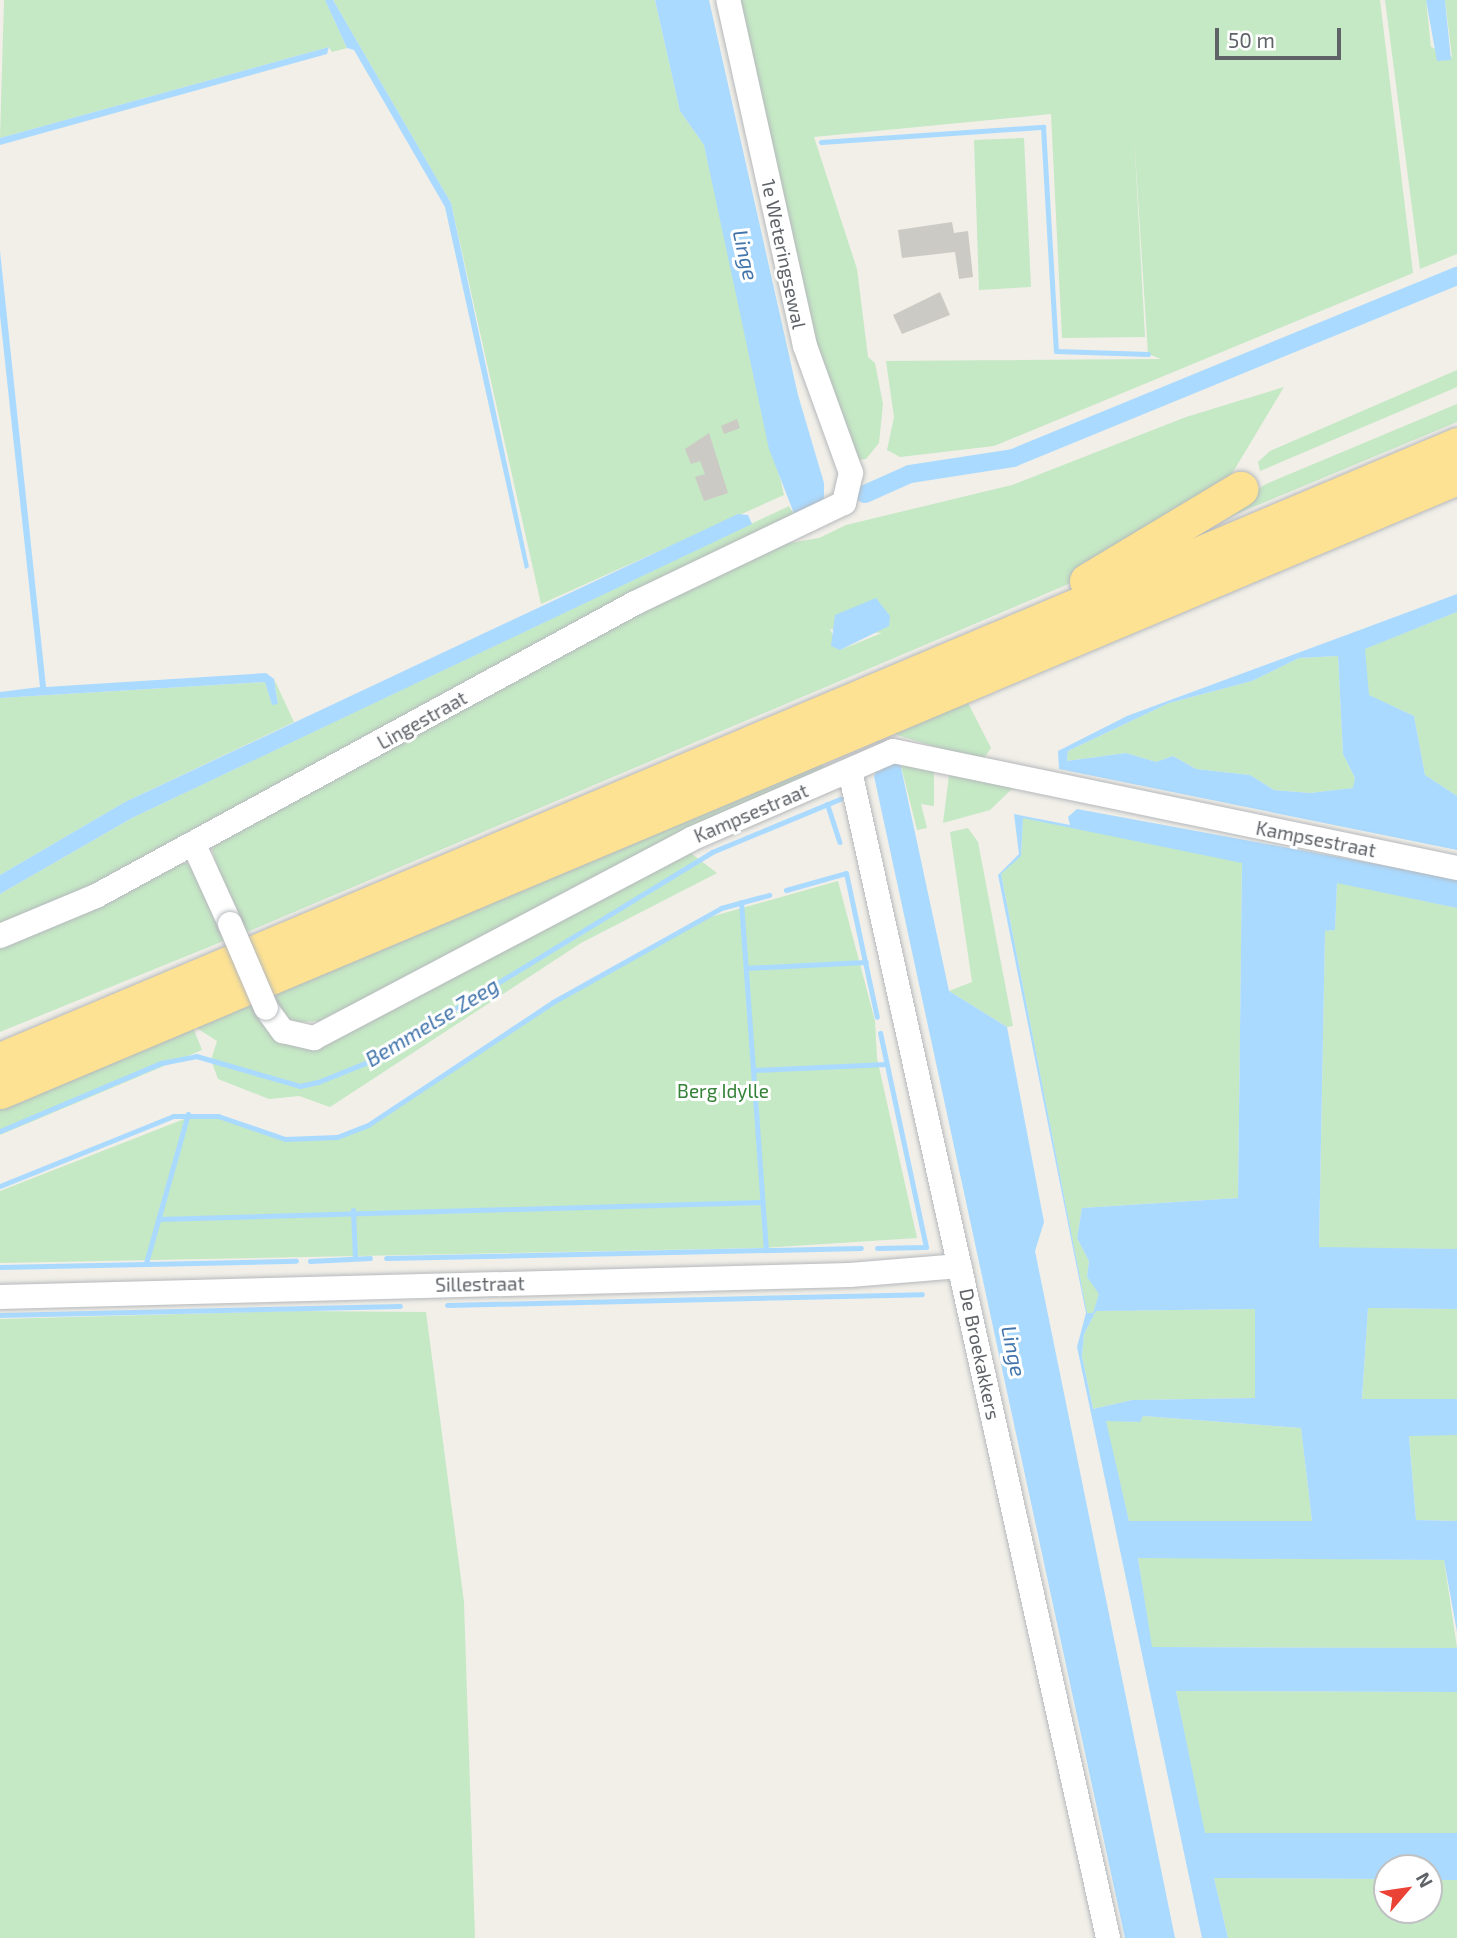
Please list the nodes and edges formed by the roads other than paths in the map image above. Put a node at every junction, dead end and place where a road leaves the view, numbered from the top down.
1 (728, 0) edge
2 (1457, 445) edge
3 (1457, 477) edge
4 (1240, 489) dead end
5 (844, 503) joint
6 (1025, 625) junction
7 (850, 771) junction
8 (194, 845) junction
9 (1457, 868) edge
10 (0, 936) edge
11 (0, 1060) edge
12 (0, 1091) edge
13 (960, 1266) junction
14 (0, 1297) edge
15 (1108, 1938) edge

1 - 5 street, 1e Weteringsewal
2 - 6 highway
3 - 12 highway
4 - 6 highway
5 - 8 street, Lingestraat
6 - 11 highway
7 - 8 street, Kampsestraat, bridge
7 - 9 street, Kampsestraat
7 - 13 street, De Broekakkers
8 - 10 street, Lingestraat
13 - 14 street, Sillestraat
13 - 15 street, De Broekakkers

